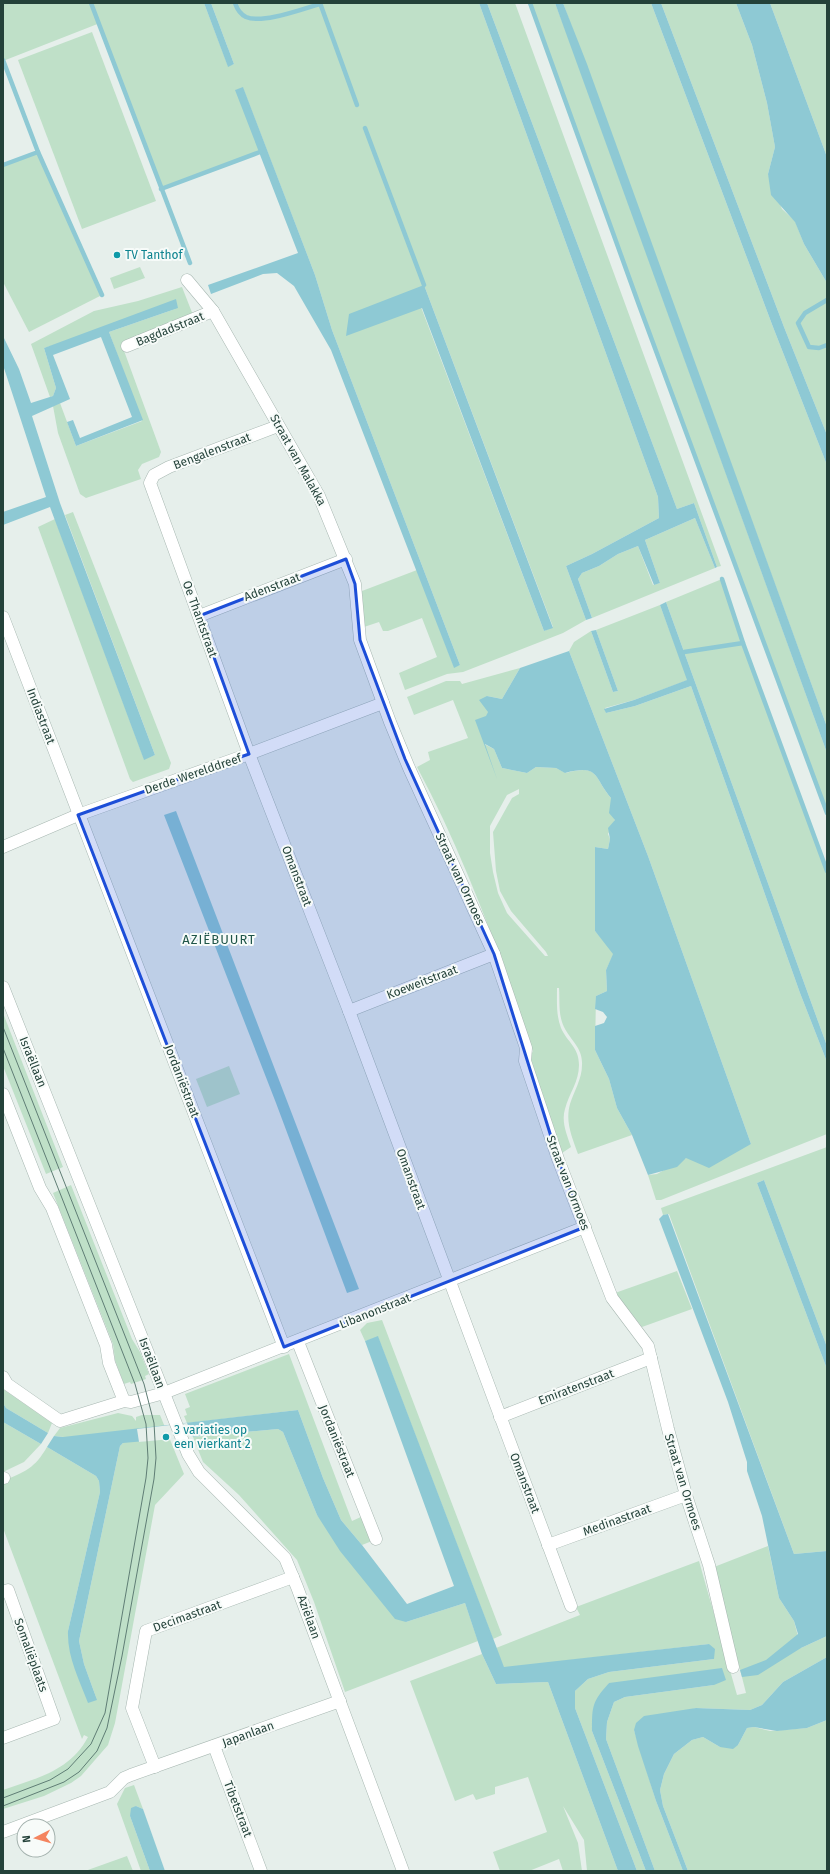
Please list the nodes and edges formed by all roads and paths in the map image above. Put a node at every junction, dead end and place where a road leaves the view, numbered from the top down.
1 (187, 280) dead end
2 (213, 311) junction
3 (127, 346) dead end
4 (278, 426) junction
5 (150, 483) joint
6 (346, 559) junction
7 (199, 616) junction
8 (3, 617) edge
9 (383, 703) junction
10 (249, 754) junction
11 (78, 816) junction
12 (3, 847) edge
13 (494, 954) junction
14 (3, 987) edge
15 (349, 1011) junction
16 (3, 1094) edge
17 (586, 1228) junction
18 (448, 1281) junction
19 (298, 1342) junction
20 (284, 1347) junction
21 (651, 1358) junction
22 (3, 1377) edge
23 (164, 1393) junction
24 (124, 1401) junction
25 (500, 1417) junction
26 (686, 1495) junction
27 (376, 1539) dead end
28 (548, 1545) junction
29 (293, 1577) junction
30 (6, 1591) edge
31 (571, 1606) dead end
32 (734, 1668) dead end
33 (340, 1701) junction
34 (3, 1738) edge
35 (214, 1746) junction
36 (155, 1767) junction
37 (3, 1832) edge
38 (261, 1871) edge
39 (403, 1871) edge

1 - 2 street, Straat van Malakka
2 - 3 street, Bagdadstraat
2 - 4 street, Straat van Malakka
4 - 5 street, Bengalenstraat
4 - 6 street, Straat van Malakka
5 - 7 street, Oe Thantstraat
6 - 7 street, Adenstraat
6 - 9 street, Straat van Malakka
7 - 10 street, Oe Thantstraat
8 - 11 street, Indiastraat
9 - 10 street, Derde Werelddreef
9 - 13 street, Straat van Ormoes
10 - 11 street, Derde Werelddreef
10 - 15 street, Omanstraat
11 - 12 street, Derde Werelddreef
11 - 20 street, Jordaniëstraat
13 - 15 street, Koeweitstraat
13 - 17 street, Straat van Ormoes
14 - 23 street, Israëllaan
15 - 18 street, Omanstraat
16 - 24 street
17 - 18 street, Libanonstraat
17 - 21 street, Straat van Ormoes
18 - 19 street, Libanonstraat
18 - 25 street, Omanstraat
19 - 20 street, Libanonstraat
19 - 27 street, Jordaniëstraat
20 - 23 street, Libanonstraat
21 - 25 street, Emiratenstraat
21 - 26 street, Straat van Ormoes
22 - 24 street, Israëllaan
23 - 24 street, Israëllaan
23 - 29 street, Aziëlaan
25 - 28 street, Omanstraat
26 - 28 street, Medinastraat
26 - 32 street, Straat van Ormoes
28 - 31 street, Omanstraat
29 - 33 street, Aziëlaan
29 - 36 street, Decimastraat
30 - 34 street, Somaliëplaats
33 - 35 street, Japanlaan
33 - 39 street, Aziëlaan
35 - 36 street, Japanlaan
35 - 38 street, Tibetstraat
36 - 37 street, Japanlaan

